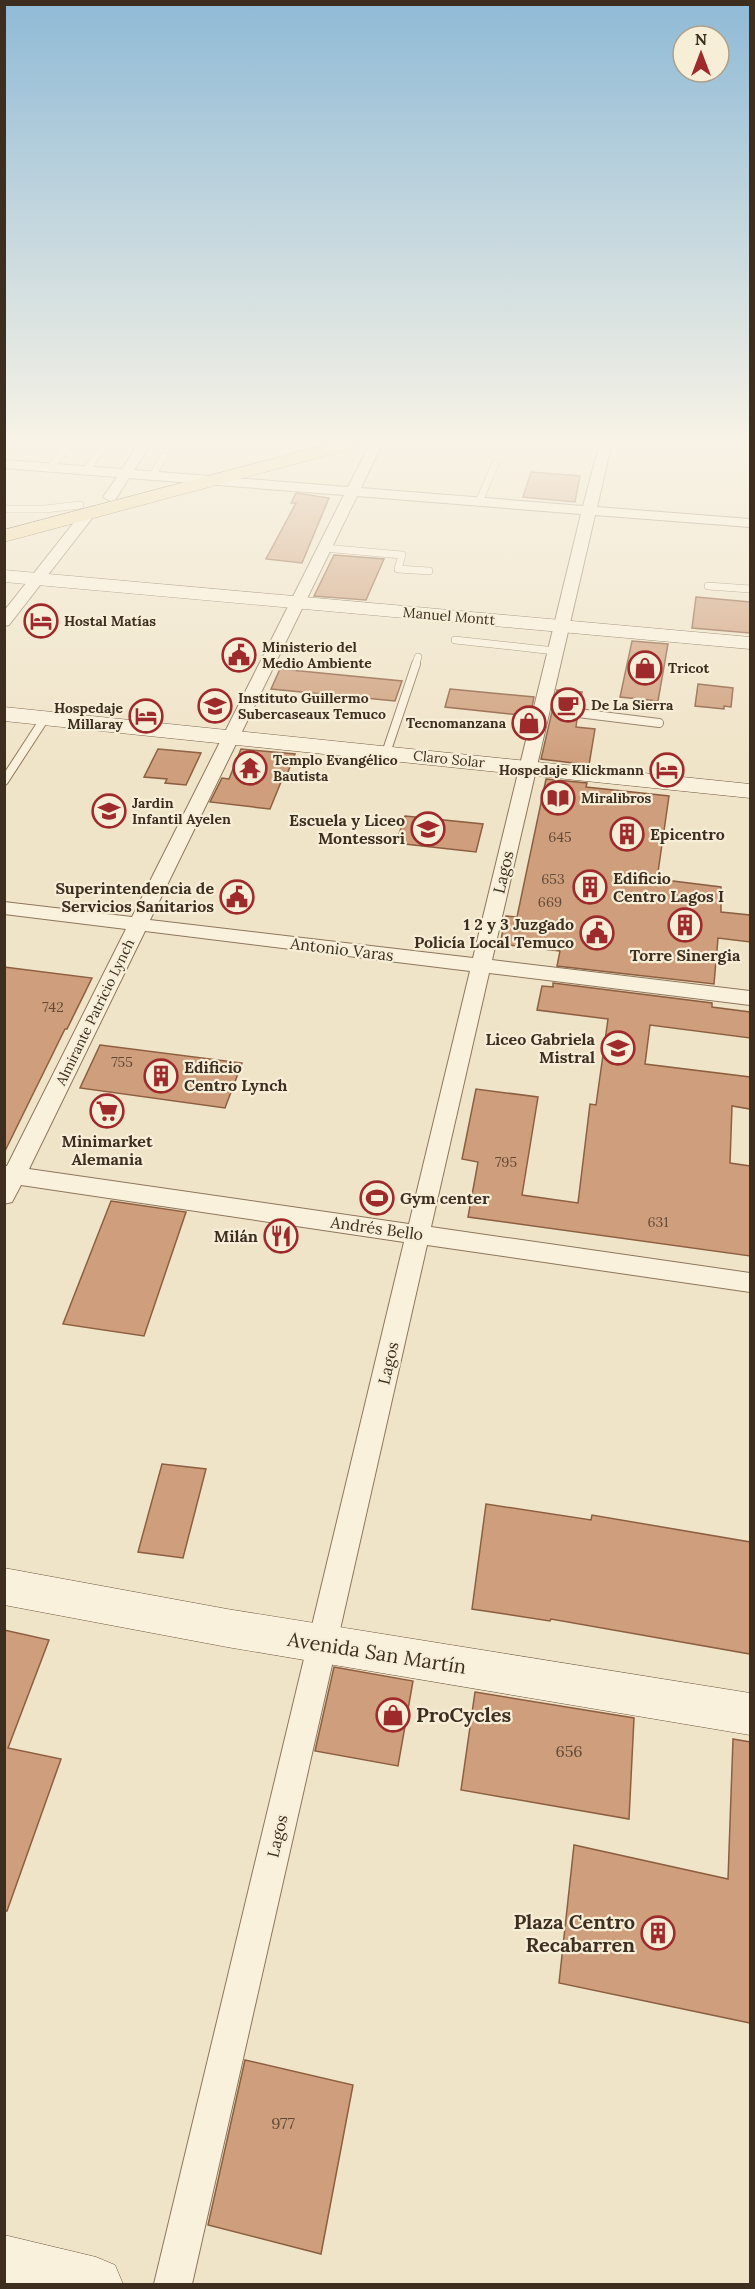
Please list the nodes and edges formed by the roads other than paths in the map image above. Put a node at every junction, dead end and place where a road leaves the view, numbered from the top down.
1 (324, 548) edge
2 (57, 549) edge
3 (333, 549) edge
4 (580, 549) edge
5 (429, 571) dead end
6 (4, 576) edge
7 (36, 579) junction
8 (708, 586) dead end
9 (750, 589) edge
10 (298, 603) junction
11 (4, 622) edge
12 (560, 626) junction
13 (455, 640) dead end
14 (750, 644) edge
15 (555, 651) junction
16 (418, 657) dead end
17 (578, 713) dead end
18 (4, 714) edge
19 (45, 718) junction
20 (659, 723) dead end
21 (231, 737) junction
22 (386, 753) junction
23 (527, 768) junction
24 (4, 781) edge
25 (750, 791) edge
26 (4, 908) edge
27 (139, 924) junction
28 (481, 966) junction
29 (750, 998) edge
30 (8, 1181) edge
31 (418, 1234) junction
32 (750, 1283) edge
33 (4, 1586) edge
34 (322, 1644) junction
35 (750, 1714) edge
36 (4, 2262) edge
37 (96, 2284) edge
38 (173, 2284) edge

1 - 10 street, Almirante Patricio Lynch
2 - 7 street
3 - 5 lane
4 - 12 street, Lagos
6 - 7 street, Manuel Montt
7 - 10 street, Manuel Montt
7 - 11 street
8 - 9 lane
10 - 12 street, Manuel Montt
10 - 21 street, Almirante Patricio Lynch
12 - 14 street, Manuel Montt
12 - 15 street, Lagos
13 - 15 lane
15 - 23 street, Lagos
16 - 22 lane
17 - 20 lane
18 - 19 street, Claro Solar
19 - 21 street, Claro Solar
19 - 24 lane
21 - 22 street, Claro Solar
21 - 27 street, Almirante Patricio Lynch
22 - 23 street, Claro Solar
23 - 25 street, Claro Solar
23 - 28 street, Lagos
26 - 27 street, Antonio Varas
27 - 28 street, Antonio Varas
27 - 30 street, Almirante Patricio Lynch
28 - 29 street, Antonio Varas
28 - 31 street, Lagos
30 - 31 street, Andrés Bello
31 - 32 street, Andrés Bello
31 - 34 street, Lagos
33 - 34 street, Avenida San Martín
34 - 35 street, Avenida San Martín
34 - 38 street, Lagos
36 - 37 street

